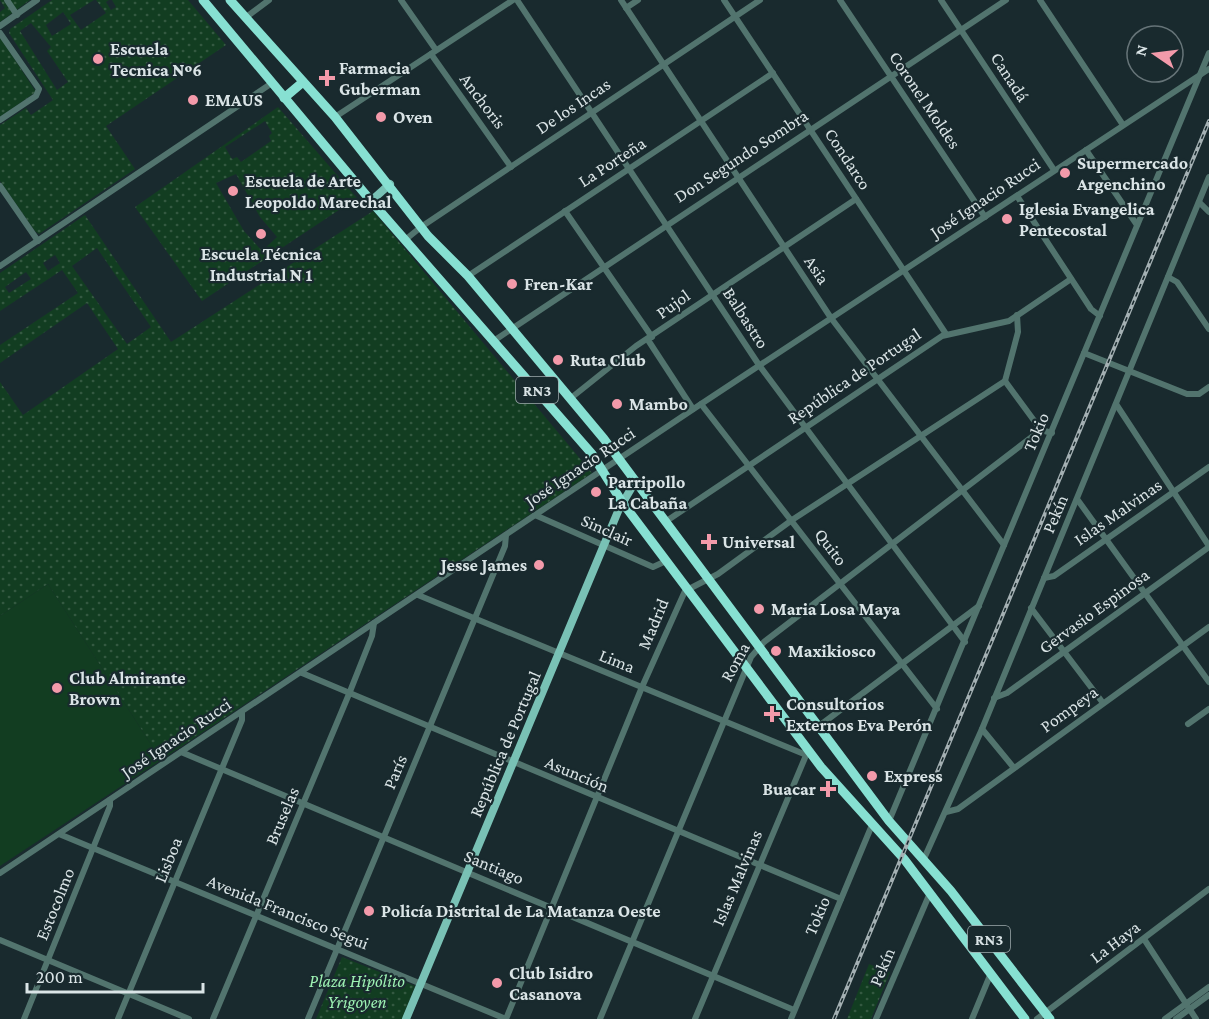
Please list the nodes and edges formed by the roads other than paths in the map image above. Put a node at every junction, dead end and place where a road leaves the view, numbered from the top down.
1 (7, 0) edge
2 (37, 0) edge
3 (203, 0) edge
4 (230, 0) edge
5 (269, 0) edge
6 (401, 0) edge
7 (515, 0) edge
8 (621, 0) edge
9 (638, 0) edge
10 (724, 0) edge
11 (760, 0) edge
12 (840, 0) edge
13 (941, 0) edge
14 (1006, 0) edge
15 (1040, 0) edge
16 (626, 8) junction
17 (17, 15) junction
18 (735, 17) junction
19 (245, 18) junction
20 (0, 26) edge
21 (961, 30) junction
22 (0, 33) edge
23 (433, 52) junction
24 (1209, 53) edge
25 (664, 64) junction
26 (1209, 69) edge
27 (773, 73) junction
28 (891, 75) junction
29 (1200, 75) junction
30 (303, 82) junction
31 (272, 83) junction
32 (1180, 88) junction
33 (284, 98) junction
34 (1190, 100) junction
35 (592, 112) junction
36 (335, 117) junction
37 (0, 120) edge
38 (702, 121) junction
39 (1123, 125) junction
40 (810, 129) junction
41 (1086, 150) junction
42 (511, 167) junction
43 (630, 169) junction
44 (1054, 170) junction
45 (738, 177) junction
46 (1209, 177) edge
47 (390, 184) junction
48 (0, 186) edge
49 (7, 196) junction
50 (1017, 196) junction
51 (856, 199) junction
52 (0, 201) edge
53 (371, 201) junction
54 (1199, 202) junction
55 (565, 211) junction
56 (1209, 212) edge
57 (985, 217) junction
58 (666, 224) junction
59 (1137, 225) junction
60 (421, 227) junction
61 (405, 240) junction
62 (38, 241) junction
63 (784, 247) junction
64 (0, 266) edge
65 (604, 267) junction
66 (904, 270) junction
67 (468, 276) junction
68 (1168, 277) junction
69 (1071, 279) junction
70 (712, 294) junction
71 (1017, 315) junction
72 (1100, 315) junction
73 (831, 318) junction
74 (511, 327) junction
75 (1209, 328) edge
76 (946, 334) junction
77 (650, 338) junction
78 (496, 339) junction
79 (1084, 353) junction
80 (759, 365) junction
81 (1130, 370) junction
82 (876, 379) junction
83 (1005, 381) junction
84 (1209, 387) edge
85 (571, 398) junction
86 (701, 404) junction
87 (1116, 404) junction
88 (693, 409) junction
89 (804, 427) junction
90 (1041, 430) junction
91 (1052, 433) junction
92 (920, 436) junction
93 (619, 459) junction
94 (748, 466) junction
95 (1209, 467) edge
96 (604, 471) junction
97 (634, 482) junction
98 (847, 484) junction
99 (960, 491) junction
100 (1173, 491) junction
101 (1077, 499) junction
102 (622, 502) junction
103 (535, 515) junction
104 (792, 520) junction
105 (665, 522) junction
106 (506, 535) junction
107 (1106, 539) junction
108 (892, 543) junction
109 (603, 545) junction
110 (1004, 545) junction
111 (1209, 546) edge
112 (666, 561) junction
113 (1044, 578) junction
114 (708, 580) junction
115 (840, 584) junction
116 (687, 589) junction
117 (1146, 592) junction
118 (418, 595) junction
119 (980, 605) junction
120 (1031, 608) junction
121 (476, 618) junction
122 (374, 623) junction
123 (952, 625) junction
124 (1209, 627) edge
125 (965, 642) junction
126 (1184, 645) junction
127 (759, 647) junction
128 (1065, 652) junction
129 (559, 653) junction
130 (900, 663) junction
131 (747, 665) junction
132 (302, 673) junction
133 (1209, 682) edge
134 (642, 687) junction
135 (349, 694) junction
136 (994, 698) junction
137 (1103, 703) junction
138 (937, 709) junction
139 (1209, 709) edge
140 (242, 712) junction
141 (724, 721) junction
142 (1188, 724) dead end
143 (819, 726) junction
144 (430, 728) junction
145 (982, 729) junction
146 (181, 752) junction
147 (807, 752) junction
148 (513, 764) junction
149 (1014, 768) junction
150 (222, 770) junction
151 (597, 799) junction
152 (110, 800) junction
153 (303, 804) junction
154 (946, 812) junction
155 (889, 821) junction
156 (872, 825) junction
157 (678, 832) junction
158 (59, 834) junction
159 (384, 837) junction
160 (94, 847) junction
161 (923, 861) junction
162 (760, 865) junction
163 (468, 872) junction
164 (0, 873) edge
165 (176, 882) junction
166 (1209, 889) edge
167 (930, 893) junction
168 (841, 899) junction
169 (552, 908) junction
170 (256, 915) junction
171 (1144, 939) junction
172 (0, 940) edge
173 (633, 941) junction
174 (338, 949) junction
175 (49, 960) junction
176 (991, 973) junction
177 (713, 974) junction
178 (421, 982) junction
179 (1209, 987) edge
180 (129, 994) junction
181 (1209, 995) edge
182 (1188, 1006) junction
183 (794, 1010) junction
184 (1048, 1016) edge
185 (24, 1019) edge
186 (118, 1019) edge
187 (189, 1019) edge
188 (213, 1019) edge
189 (308, 1019) edge
190 (406, 1019) edge
191 (506, 1019) edge
192 (600, 1019) edge
193 (695, 1019) edge
194 (790, 1019) edge
195 (876, 1019) edge
196 (972, 1019) edge
197 (1025, 1019) edge
198 (1037, 1019) edge
199 (1165, 1019) edge
200 (1176, 1019) edge
201 (1196, 1019) edge

1 - 17 street
2 - 17 street
3 - 31 highway, RN3
4 - 19 highway, RN3
5 - 19 street
6 - 23 street, Anchoris
7 - 23 street
7 - 35 street, Balbastro
8 - 16 street, Asia
9 - 16 street
10 - 18 street, Condarco
11 - 18 street, De los Incas
12 - 28 street, Coronel Moldes
13 - 21 street, Canadá
14 - 21 street, Don Segundo Sombra
15 - 39 street
16 - 25 street, Asia
17 - 20 street
18 - 25 street, De los Incas
18 - 27 street, Condarco
19 - 30 highway, RN3
21 - 28 street, Don Segundo Sombra
21 - 44 street, Canadá
22 - 37 street
23 - 36 street
23 - 42 street, Anchoris
24 - 29 street, Tokio
25 - 35 street, De los Incas
25 - 38 street, Asia
26 - 29 street, José Ignacio Rucci
27 - 38 street, La Porteña
27 - 40 street, Condarco
28 - 40 street, Don Segundo Sombra
28 - 57 street, Coronel Moldes
29 - 32 street, José Ignacio Rucci
29 - 34 street, Tokio
30 - 33 highway
30 - 36 highway, RN3
31 - 33 highway, RN3
31 - 62 street
32 - 34 street
32 - 39 street, José Ignacio Rucci
33 - 53 highway, RN3
34 - 59 street, Tokio
35 - 42 street, De los Incas
35 - 43 street, Balbastro
36 - 47 highway, RN3
38 - 43 street, La Porteña
38 - 45 street, Asia
39 - 41 street, José Ignacio Rucci
40 - 45 street, Don Segundo Sombra
40 - 51 street, Condarco
41 - 44 street, José Ignacio Rucci
41 - 59 street
42 - 60 street, De los Incas
43 - 55 street, La Porteña
43 - 58 street, Balbastro
44 - 50 street, José Ignacio Rucci
45 - 58 street, Don Segundo Sombra
45 - 63 street, Asia
46 - 54 street, Pekín
47 - 53 main road
47 - 60 highway, RN3
48 - 49 street
49 - 52 street
49 - 62 street
50 - 57 street, José Ignacio Rucci
50 - 69 street
51 - 63 street, Pujol
51 - 66 street, Condarco
53 - 61 highway, RN3
54 - 56 street
54 - 68 street, Pekín
55 - 65 street
55 - 67 street, La Porteña
57 - 66 street, José Ignacio Rucci
58 - 65 street, Don Segundo Sombra
58 - 70 street, Balbastro
59 - 72 street, Tokio
60 - 61 street, De los Incas
60 - 67 highway, RN3
61 - 78 highway, RN3
62 - 64 street
63 - 70 street, Pujol
63 - 73 street, Asia
65 - 74 street, Don Segundo Sombra
65 - 77 street
66 - 73 street, José Ignacio Rucci
66 - 76 street, Condarco
67 - 74 highway, RN3
68 - 75 street
68 - 81 street, Pekín
69 - 71 street, República de Portugal
69 - 72 street
70 - 77 street, Pujol
70 - 80 street, Balbastro
71 - 76 street, República de Portugal
71 - 83 street
72 - 79 street, Tokio
73 - 80 street, José Ignacio Rucci
73 - 82 street, Asia
74 - 78 street, Don Segundo Sombra
74 - 85 highway, RN3
76 - 82 street, República de Portugal
77 - 85 street, Pujol
77 - 88 street
78 - 96 highway, RN3
79 - 81 street
79 - 91 street, Tokio
80 - 86 street, José Ignacio Rucci
80 - 89 street, Balbastro
81 - 84 street
81 - 87 street, Pekín
82 - 89 street, República de Portugal
82 - 92 street, Asia
83 - 90 street
83 - 92 street, Madrid
85 - 93 highway, RN3
86 - 88 street, José Ignacio Rucci
86 - 94 street, Quito
87 - 100 street
87 - 101 street, Pekín
88 - 93 street, José Ignacio Rucci
89 - 94 street, República de Portugal
89 - 98 street, Balbastro
90 - 91 street
90 - 99 street, Roma
91 - 110 street, Tokio
92 - 98 street, Madrid
92 - 99 street, Asia
93 - 96 street, José Ignacio Rucci
93 - 97 highway, RN3
94 - 104 street, Quito
94 - 105 street, República de Portugal
95 - 100 street, Islas Malvinas
96 - 102 highway, RN3
96 - 103 street, José Ignacio Rucci
97 - 102 main road, República de Portugal
97 - 105 highway, RN3
98 - 104 street, Madrid
98 - 108 street, Balbastro
99 - 108 street, Roma
99 - 110 street, Asia
100 - 107 street, Islas Malvinas
100 - 111 street
101 - 107 street
101 - 113 street, Pekín
102 - 109 main road, República de Portugal
102 - 112 highway, RN3
103 - 106 street, José Ignacio Rucci
103 - 109 street, Sinclair
104 - 114 street, Madrid
104 - 115 street, Quito
105 - 114 highway, RN3
106 - 118 street, José Ignacio Rucci
106 - 121 street, París
107 - 113 street, Islas Malvinas
107 - 117 street
108 - 115 street, Roma
108 - 123 street, Balbastro
109 - 112 street, Sinclair
109 - 129 main road, República de Portugal
110 - 119 street, Tokio
111 - 117 street, Gervasio Espinosa
112 - 116 highway, RN3
113 - 120 street, Pekín
114 - 116 street, Madrid
114 - 127 highway, RN3
115 - 127 street, Roma
115 - 130 street, Quito
116 - 131 highway, RN3
116 - 134 street, Madrid
117 - 126 street
117 - 128 street, Gervasio Espinosa
118 - 121 street, Lima
118 - 122 street, José Ignacio Rucci
119 - 123 street
119 - 125 street, Tokio
120 - 128 street
120 - 136 street, Pekín
121 - 129 street, Lima
121 - 144 street, París
122 - 132 street, José Ignacio Rucci
122 - 135 street, Bruselas
123 - 125 street, Balbastro
123 - 130 street
124 - 126 street, Pompeya
125 - 138 street, Tokio
126 - 133 street
126 - 137 street, Pompeya
127 - 131 street, Roma
127 - 143 highway, RN3
128 - 136 street, Gervasio Espinosa
128 - 137 street
129 - 134 street, Lima
129 - 148 main road, República de Portugal
130 - 138 street, Quito
130 - 143 street
131 - 141 street, Roma
131 - 147 highway, RN3
132 - 135 street, Asunción
132 - 140 street, José Ignacio Rucci
134 - 141 street, Lima
134 - 151 street, Madrid
135 - 144 street, Asunción
135 - 153 street, Bruselas
136 - 145 street, Pekín
137 - 149 street, Pompeya
138 - 155 street, Tokio
139 - 142 street
140 - 146 street, José Ignacio Rucci
140 - 150 street, Lisboa
141 - 147 street, Lima
141 - 157 street, Roma
143 - 155 highway, RN3
144 - 148 street, Asunción
144 - 159 street, París
145 - 149 street
145 - 154 street, Pekín
146 - 150 street, Santiago
146 - 152 street, José Ignacio Rucci
147 - 156 highway, RN3
147 - 162 street, Islas Malvinas
148 - 151 street, Asunción
148 - 163 main road, República de Portugal
149 - 154 street, Pompeya
150 - 153 street, Santiago
150 - 165 street, Lisboa
151 - 157 street, Asunción
151 - 169 street, Madrid
152 - 158 street, José Ignacio Rucci
152 - 160 street, Estocolmo
153 - 159 street, Santiago
153 - 170 street, Bruselas
154 - 161 street, Pekín
155 - 161 highway, RN3
156 - 167 highway, RN3
156 - 168 street, Tokio
157 - 162 street, Asunción
157 - 173 street, Roma
158 - 160 street, Avenida Francisco Segui
158 - 164 street, José Ignacio Rucci
159 - 163 street, Santiago
159 - 174 street, París
160 - 165 street, Avenida Francisco Segui
160 - 175 street, Estocolmo
161 - 184 highway, RN3
162 - 168 street, Asunción
162 - 177 street, Islas Malvinas
163 - 169 street, Santiago
163 - 178 main road, República de Portugal
165 - 170 street, Avenida Francisco Segui
165 - 180 street, Lisboa
166 - 171 street, La Haya
167 - 176 highway, RN3
167 - 195 street, Pekín
168 - 183 street, Tokio
169 - 173 street, Santiago
169 - 191 street, Madrid
170 - 174 street, Avenida Francisco Segui
170 - 188 street, Bruselas
171 - 182 street
171 - 184 street, La Haya
172 - 175 street
173 - 177 street, Santiago
173 - 192 street, Roma
174 - 178 street, Avenida Francisco Segui
174 - 189 street, París
175 - 180 street
175 - 185 street, Estocolmo
176 - 196 street
176 - 197 highway, RN3
177 - 183 street, Santiago
177 - 193 street, Islas Malvinas
178 - 190 main road, República de Portugal
178 - 191 street, Avenida Francisco Segui
179 - 182 street
180 - 186 street, Lisboa
180 - 187 street
181 - 182 street
182 - 199 street
182 - 200 street
182 - 201 street
183 - 194 street, Tokio
184 - 198 street, La Haya

